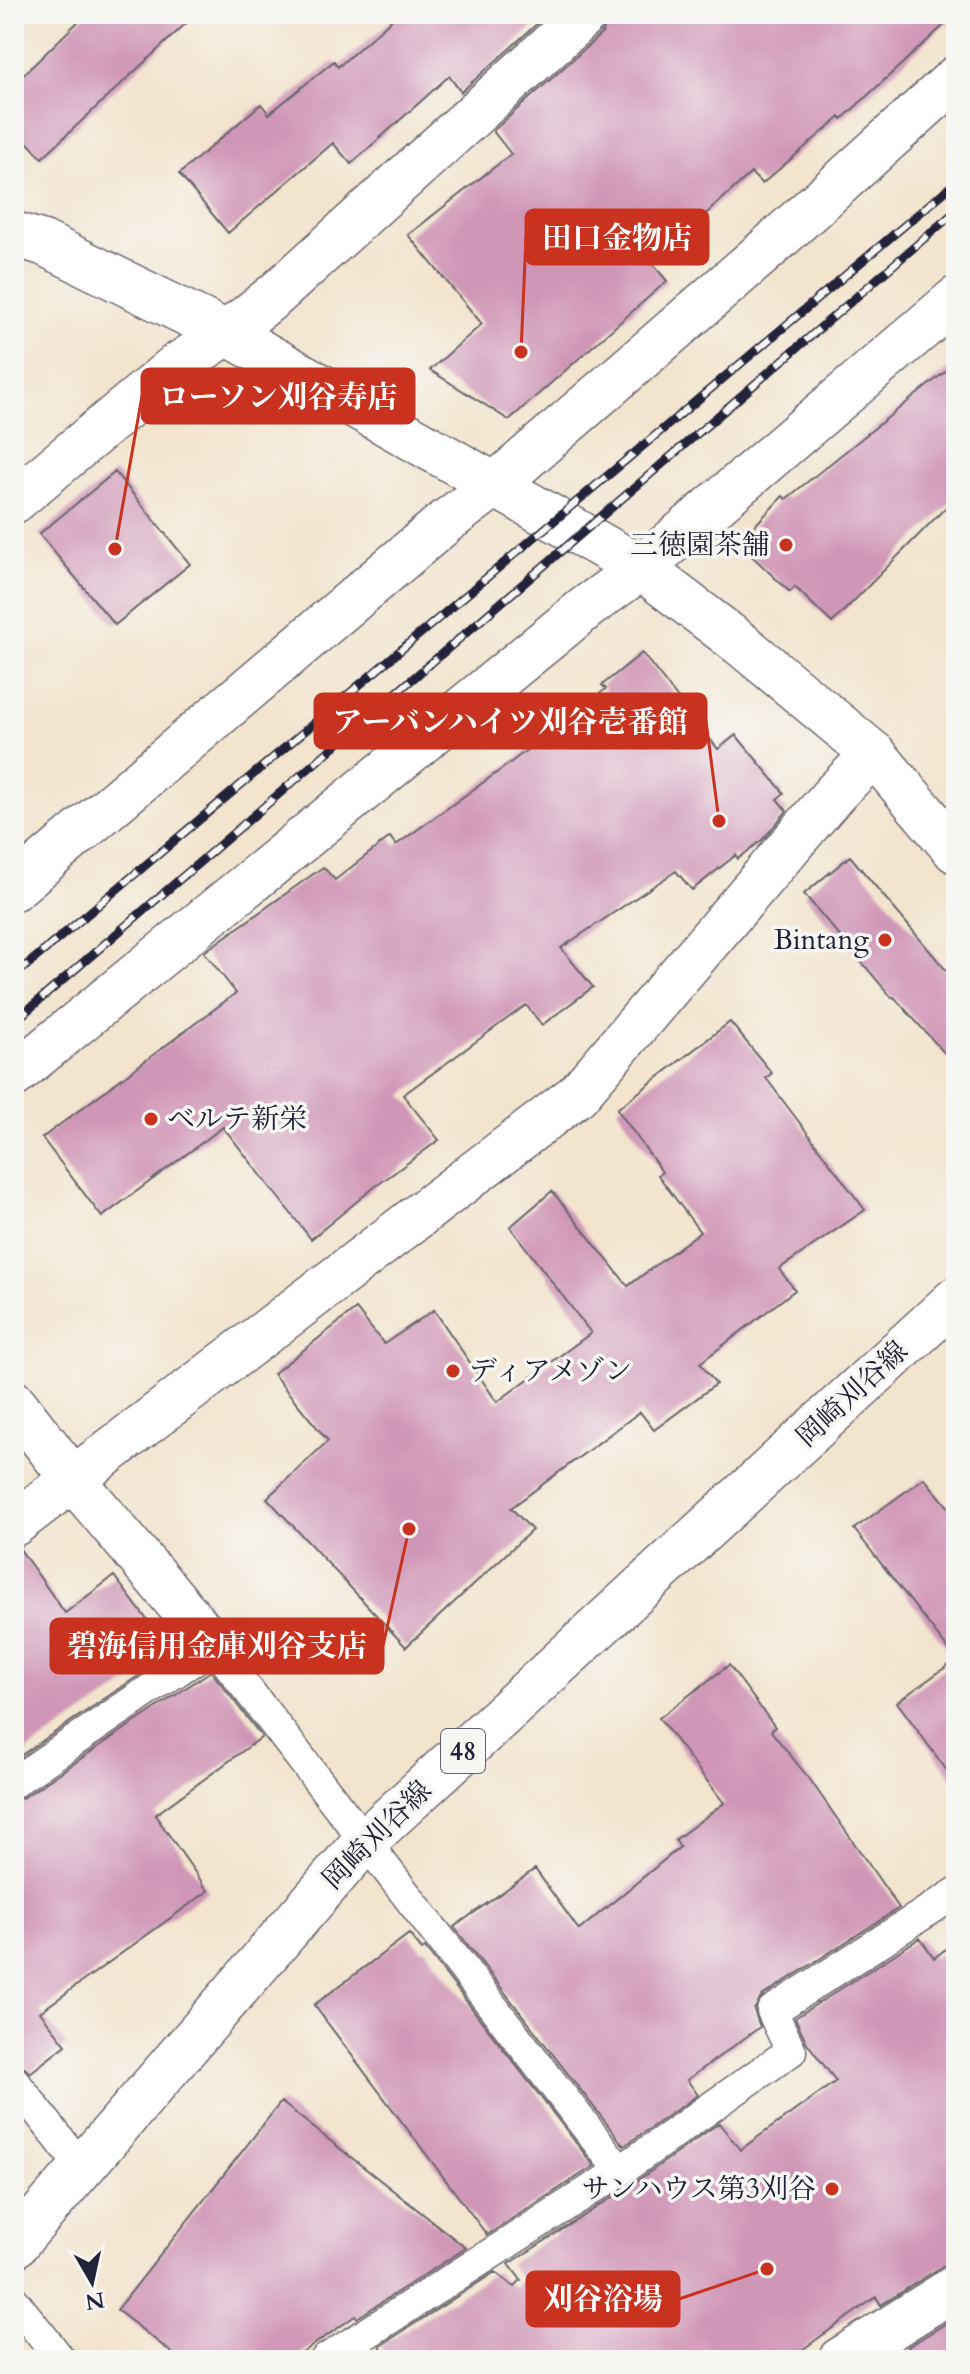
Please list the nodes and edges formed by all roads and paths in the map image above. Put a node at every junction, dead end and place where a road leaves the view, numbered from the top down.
1 (585, 14) edge
2 (956, 78) edge
3 (14, 234) edge
4 (956, 299) edge
5 (227, 333) junction
6 (496, 484) junction
7 (14, 501) edge
8 (641, 568) junction
9 (874, 754) junction
10 (956, 851) edge
11 (14, 888) edge
12 (14, 1075) edge
13 (956, 1299) edge
14 (14, 1403) edge
15 (72, 1478) junction
16 (14, 1524) edge
17 (214, 1646) junction
18 (14, 1782) edge
19 (364, 1842) junction
20 (956, 1893) edge
21 (14, 2081) edge
22 (82, 2168) junction
23 (620, 2171) junction
24 (14, 2246) edge
25 (956, 2287) edge
26 (14, 2301) edge
27 (892, 2346) edge
28 (61, 2360) edge
29 (325, 2360) edge
30 (840, 2360) edge

1 - 5 street
2 - 6 street
3 - 5 street
4 - 8 street
5 - 6 street
5 - 7 street
6 - 8 street
6 - 11 street
8 - 9 street
8 - 12 street
9 - 10 street
9 - 15 street
13 - 19 street, 岡崎刈谷線 / 48
14 - 15 street
15 - 16 street
15 - 17 street
17 - 18 lane
17 - 19 lane
19 - 22 street, 岡崎刈谷線 / 48
19 - 23 lane
20 - 23 lane
21 - 22 lane
22 - 24 street, 岡崎刈谷線 / 48
23 - 29 lane
25 - 27 street
26 - 28 lane
27 - 30 street

